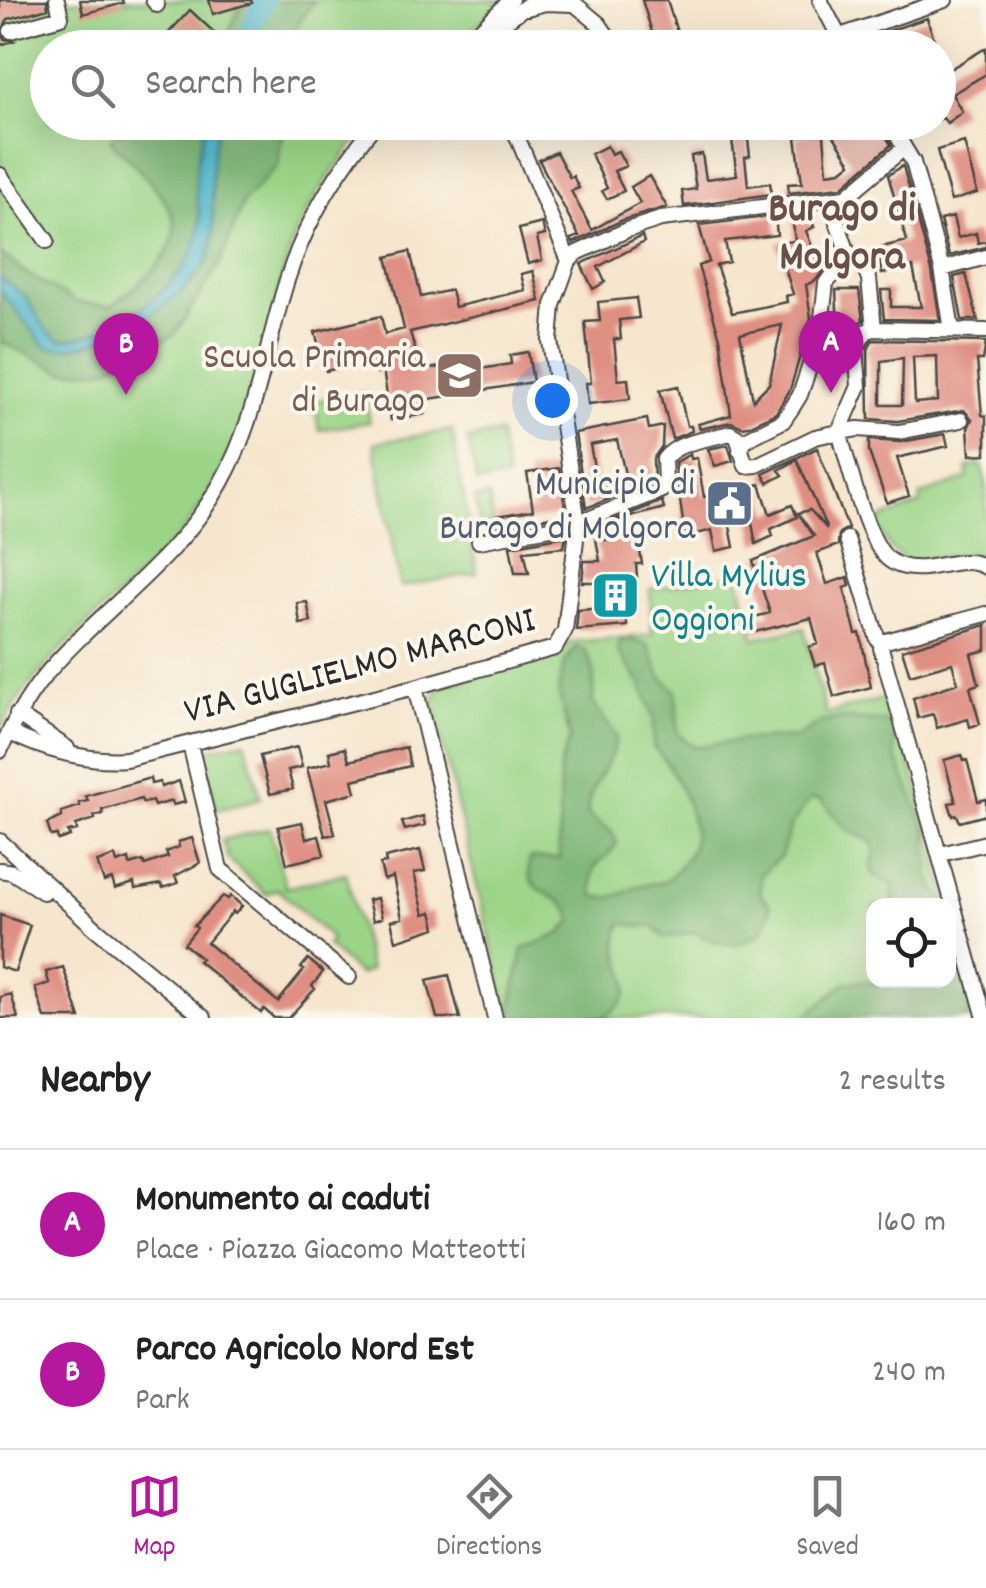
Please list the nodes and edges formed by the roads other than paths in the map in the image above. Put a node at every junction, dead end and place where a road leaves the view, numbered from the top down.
1 (57, 0) edge
2 (511, 0) edge
3 (820, 0) edge
4 (945, 0) edge
5 (577, 1) edge
6 (530, 4) edge
7 (480, 30) edge
8 (495, 30) edge
9 (604, 30) edge
10 (836, 30) edge
11 (871, 30) edge
12 (11, 31) dead end
13 (363, 140) edge
14 (518, 140) edge
15 (899, 140) edge
16 (904, 148) junction
17 (0, 174) edge
18 (830, 201) junction
19 (47, 241) dead end
20 (986, 256) edge
21 (569, 262) junction
22 (850, 262) junction
23 (942, 269) junction
24 (952, 330) junction
25 (986, 331) edge
26 (869, 332) junction
27 (812, 360) junction
28 (961, 420) dead end
29 (839, 432) junction
30 (740, 452) junction
31 (578, 524) junction
32 (847, 539) dead end
33 (479, 541) dead end
34 (986, 567) edge
35 (986, 614) edge
36 (882, 642) junction
37 (414, 688) junction
38 (18, 714) junction
39 (9, 732) junction
40 (190, 744) junction
41 (0, 752) edge
42 (76, 753) junction
43 (0, 841) edge
44 (986, 843) edge
45 (942, 854) junction
46 (0, 870) edge
47 (95, 928) junction
48 (350, 976) dead end
49 (204, 1018) edge
50 (494, 1018) edge
51 (986, 1018) edge

1 - 12 street
2 - 7 street
3 - 10 street
4 - 11 street
5 - 6 street
5 - 9 street
6 - 8 street
13 - 38 street
14 - 21 street
15 - 16 street
16 - 18 street
16 - 23 street
17 - 19 street
18 - 21 street
18 - 22 street
20 - 23 street
21 - 31 street
22 - 26 street
22 - 27 street
23 - 24 street
24 - 25 street
24 - 26 street
26 - 27 street
26 - 29 street
27 - 30 street
28 - 29 street
29 - 30 street
29 - 34 street
30 - 31 street
31 - 33 street
31 - 37 street, VIA GUGLIELMO MARCONI
32 - 36 street
35 - 36 street
36 - 45 street
37 - 40 street, VIA GUGLIELMO MARCONI
37 - 50 street
38 - 39 street
38 - 42 street, VIA GUGLIELMO MARCONI
39 - 41 street
39 - 42 street, VIA GUGLIELMO MARCONI
40 - 42 street, VIA GUGLIELMO MARCONI
40 - 48 street
43 - 47 street
44 - 45 street
45 - 51 street
46 - 47 street
47 - 49 street

